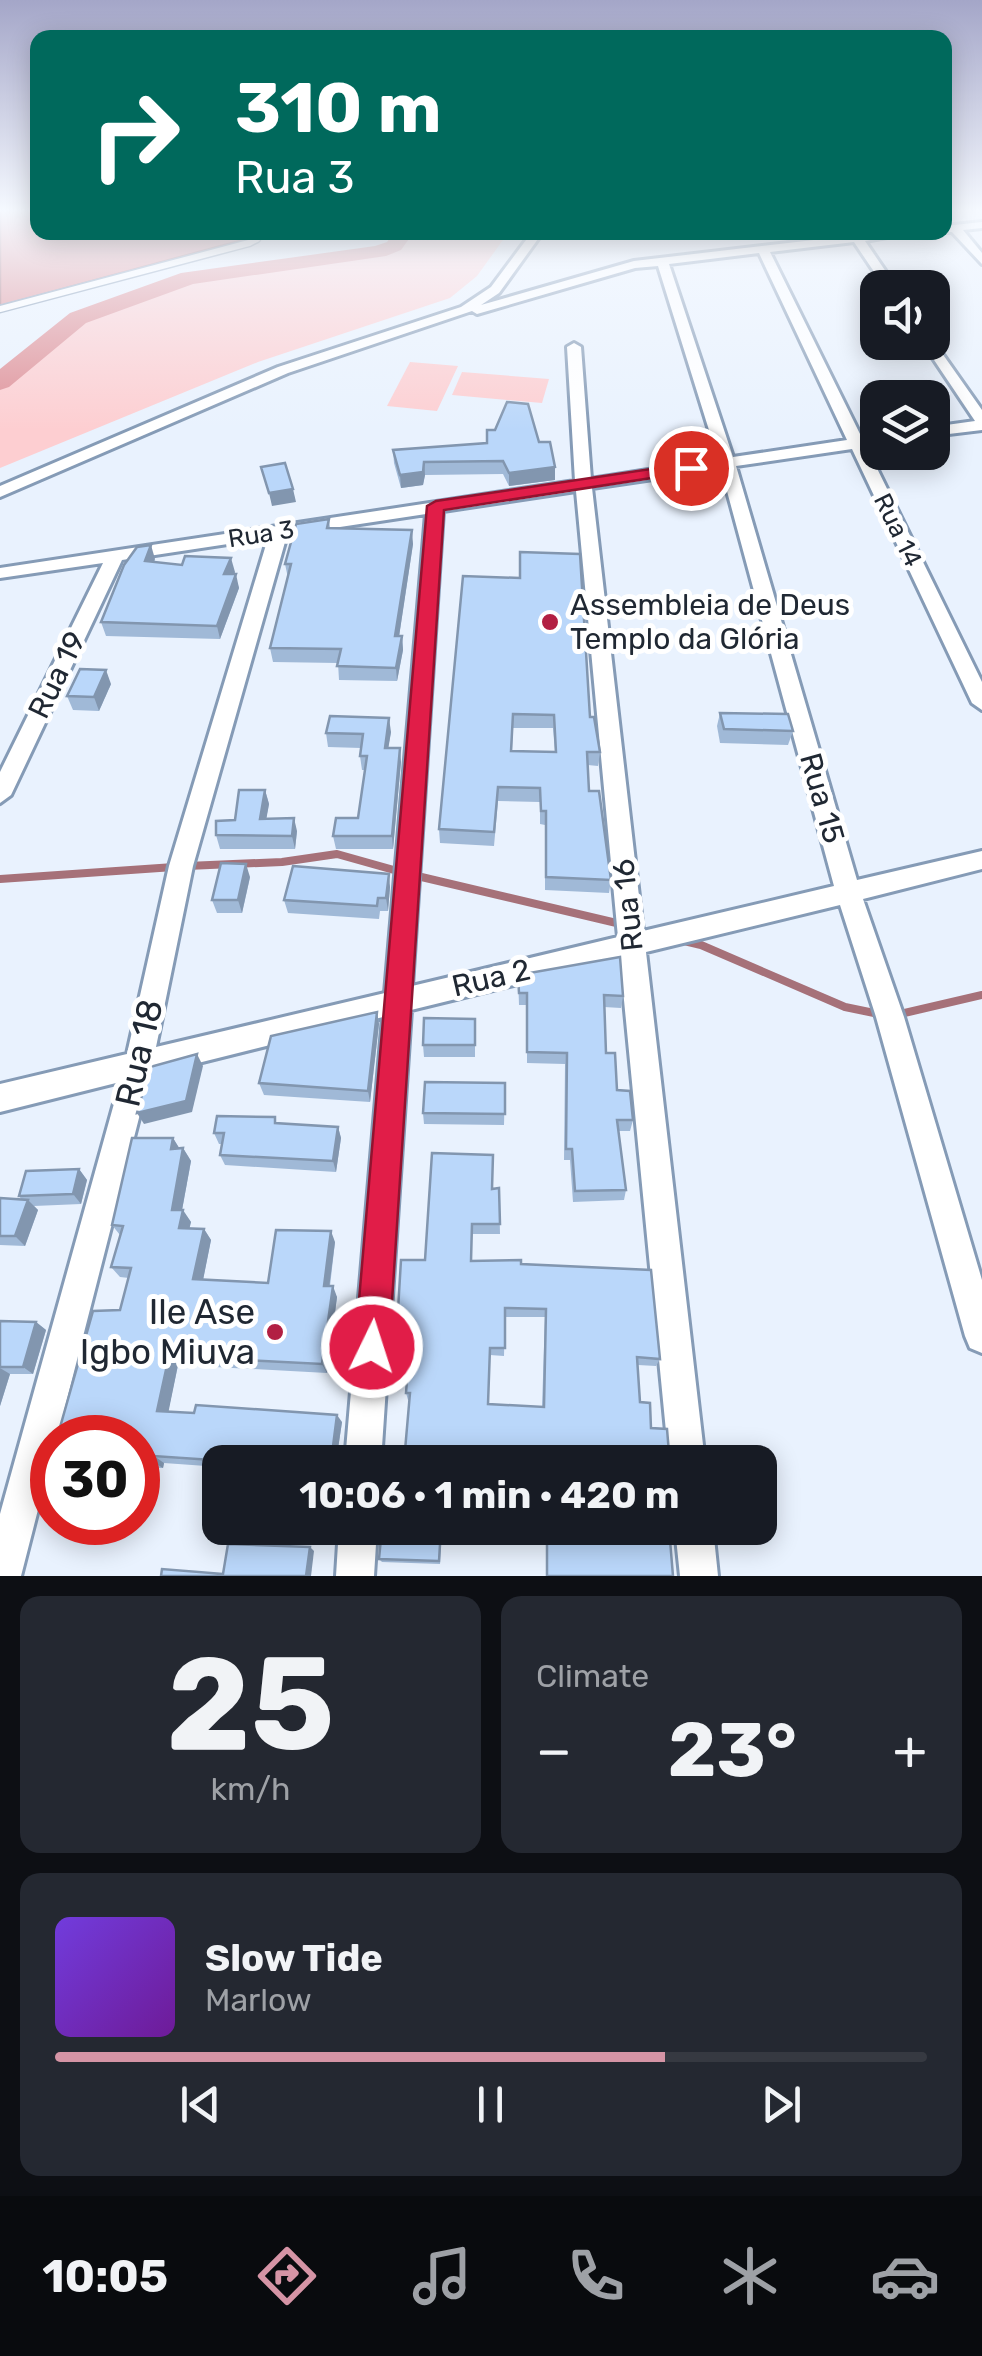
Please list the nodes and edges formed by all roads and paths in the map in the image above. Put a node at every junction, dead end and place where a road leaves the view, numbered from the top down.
1 (95, 284) edge
2 (500, 284) edge
3 (566, 284) edge
4 (669, 284) edge
5 (780, 284) edge
6 (0, 309) edge
7 (449, 315) junction
8 (574, 347) dead end
9 (940, 360) edge
10 (982, 423) edge
11 (950, 429) edge
12 (860, 442) edge
13 (856, 443) junction
14 (727, 462) junction
15 (583, 484) junction
16 (0, 492) edge
17 (436, 506) junction
18 (279, 531) junction
19 (115, 556) junction
20 (0, 574) edge
21 (982, 703) edge
22 (0, 795) edge
23 (982, 860) edge
24 (848, 891) junction
25 (632, 944) junction
26 (398, 1000) junction
27 (138, 1068) junction
28 (0, 1098) edge
29 (982, 1336) edge
30 (364, 1445) edge
31 (685, 1445) edge
32 (357, 1545) edge
33 (696, 1545) edge
34 (2, 1576) edge
35 (354, 1576) edge
36 (699, 1576) edge

1 - 6 lane
2 - 7 street
3 - 7 street
4 - 14 street, Rua 15
5 - 13 street, Rua 14
7 - 16 street
8 - 15 street, Rua 16
9 - 10 street
10 - 11 street
12 - 13 street, Rua 3
13 - 14 street, Rua 3
13 - 21 street, Rua 14
14 - 15 street, Rua 3
14 - 24 street, Rua 15
15 - 17 street, Rua 3
15 - 25 street, Rua 16
17 - 18 street, Rua 3
17 - 26 street
18 - 19 street, Rua 3
18 - 27 street, Rua 18
19 - 20 street, Rua 3
19 - 22 street, Rua 19
23 - 24 street, Rua 2
24 - 25 street, Rua 2
24 - 29 street, Rua 15
25 - 26 street, Rua 2
25 - 31 street, Rua 16
26 - 27 street, Rua 2
26 - 30 street
27 - 28 street, Rua 2
27 - 34 street, Rua 18
32 - 35 street
33 - 36 street

